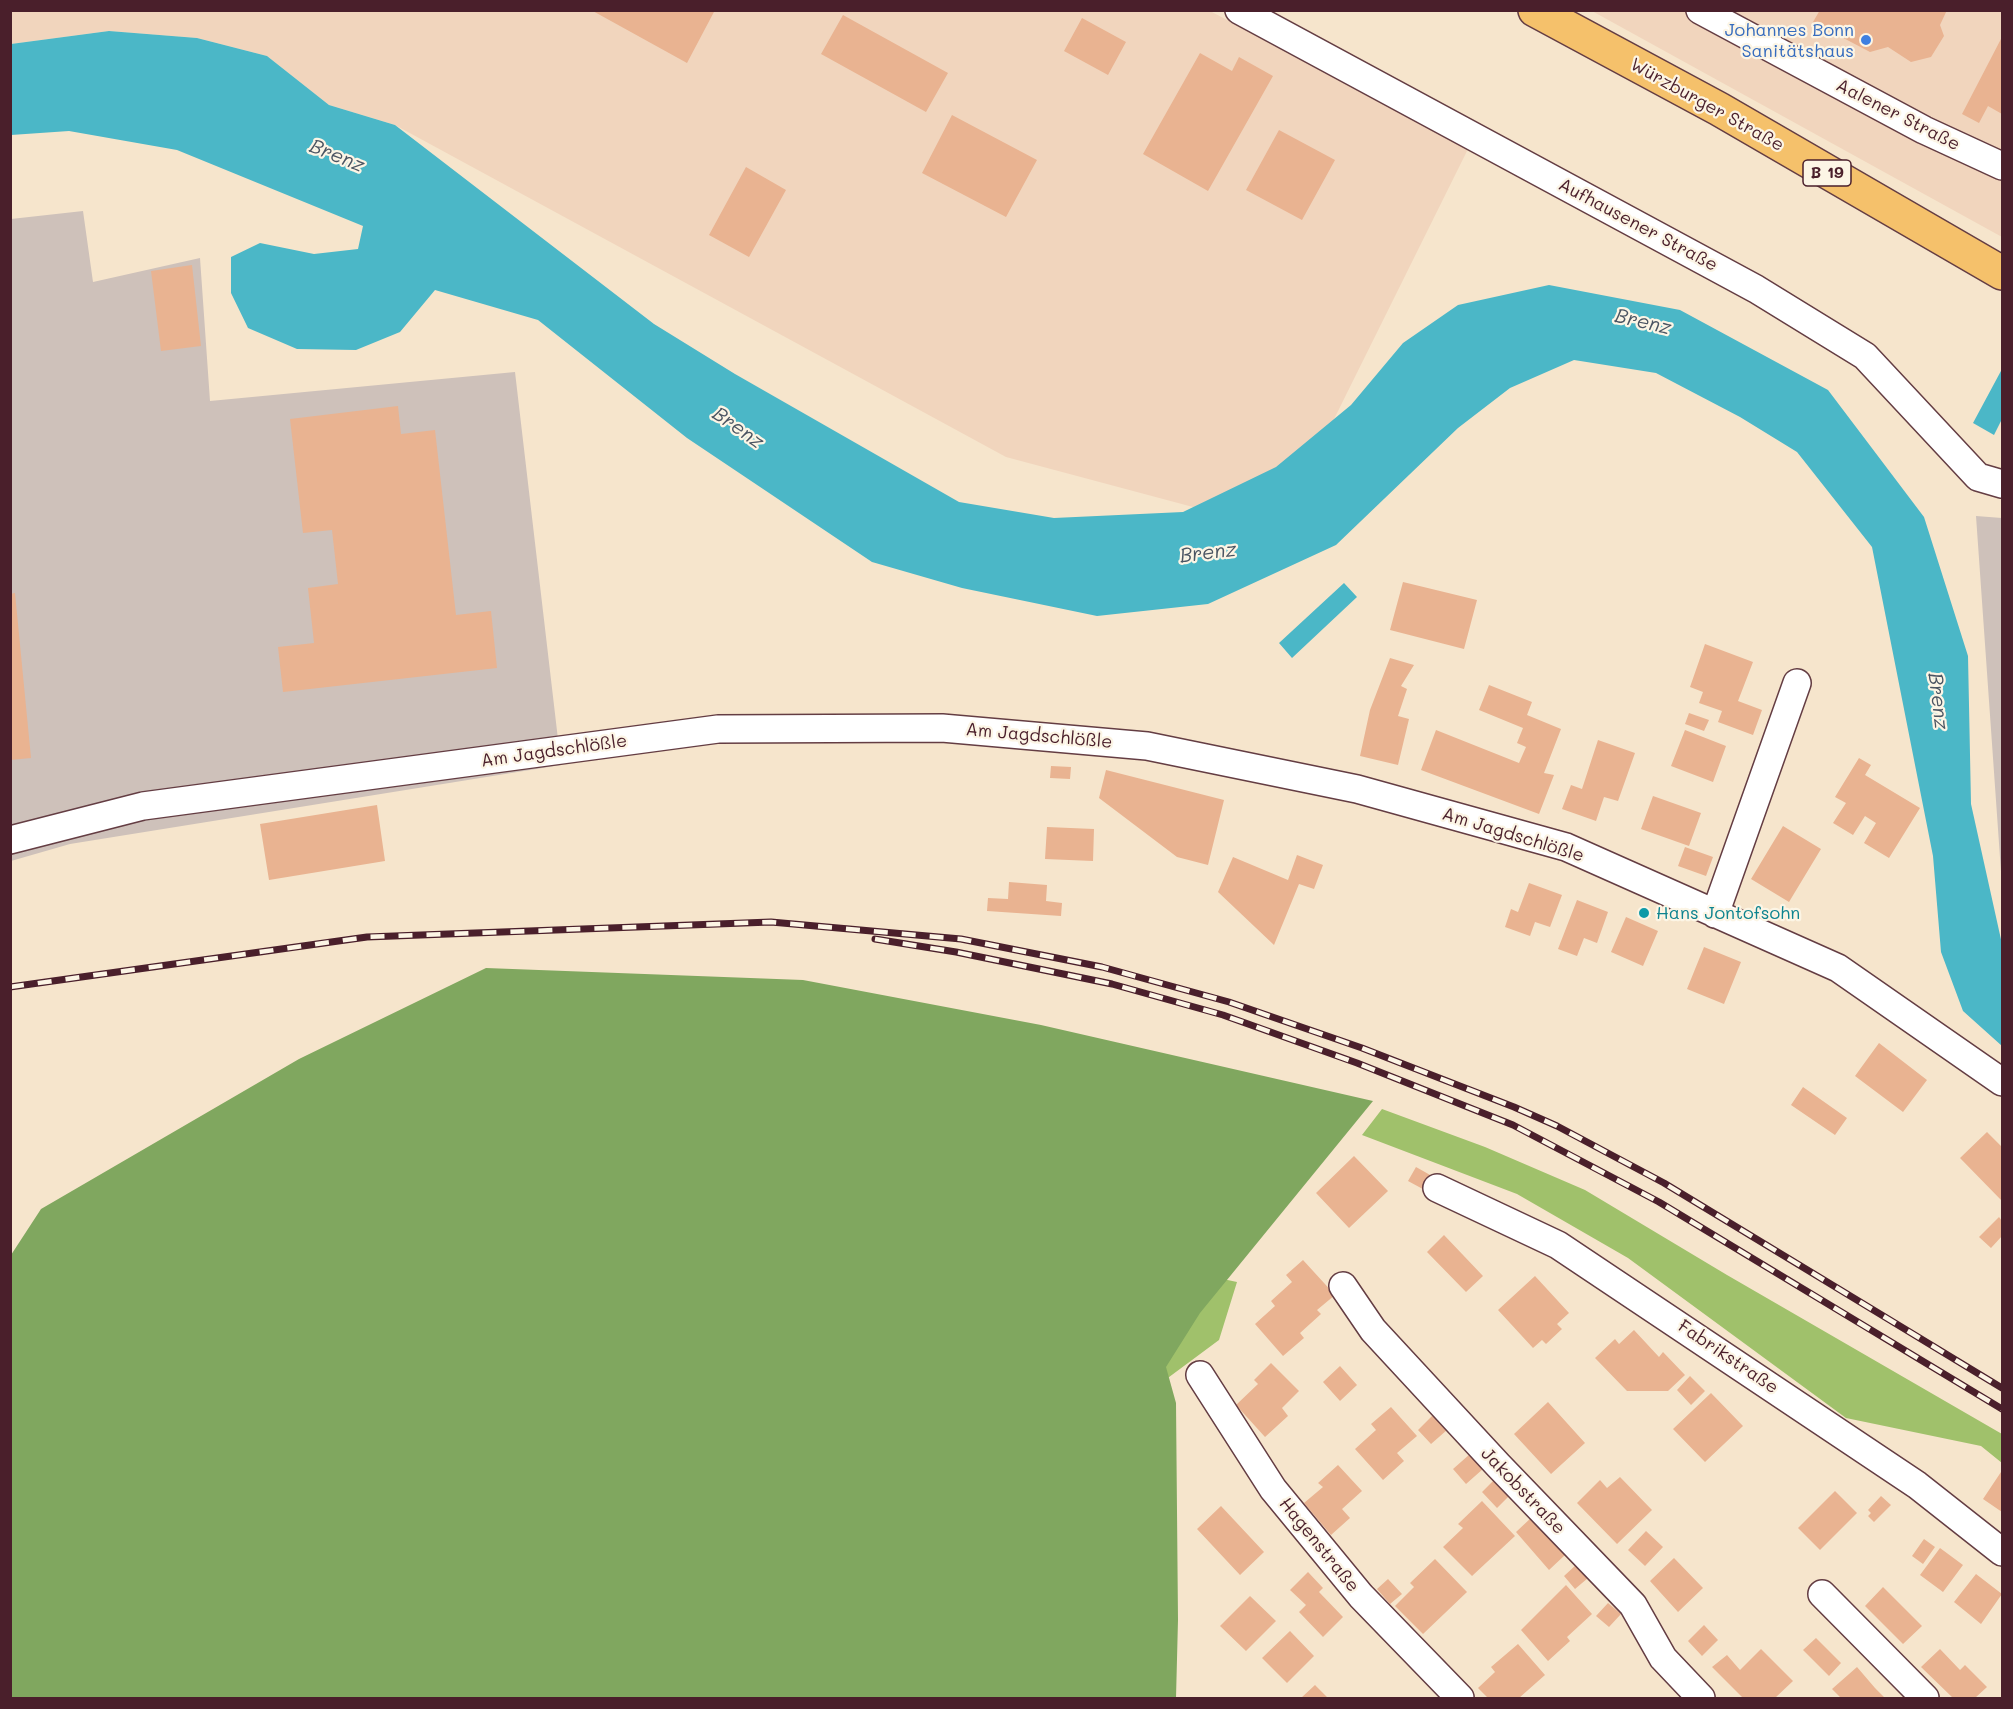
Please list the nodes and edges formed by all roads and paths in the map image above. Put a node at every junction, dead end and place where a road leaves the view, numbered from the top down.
1 (1239, 10) edge
2 (1535, 10) edge
3 (1700, 10) edge
4 (2002, 166) edge
5 (1999, 273) edge
6 (2002, 484) edge
7 (1797, 682) dead end
8 (10, 840) edge
9 (1715, 914) junction
10 (2002, 1082) edge
11 (1437, 1188) dead end
12 (1343, 1286) dead end
13 (1200, 1375) dead end
14 (2002, 1552) edge
15 (1822, 1594) dead end
16 (1460, 1698) edge
17 (1701, 1698) edge
18 (1925, 1698) edge

1 - 6 street, Aufhausener Straße
2 - 5 main road, Würzburger Straße / B 19
3 - 4 street, Aalener Straße
7 - 9 street
8 - 9 street, Am Jagdschlößle
9 - 10 street, Am Jagdschlößle
11 - 14 street, Fabrikstraße
12 - 17 street, Jakobstraße
13 - 16 street, Hagenstraße
15 - 18 street

